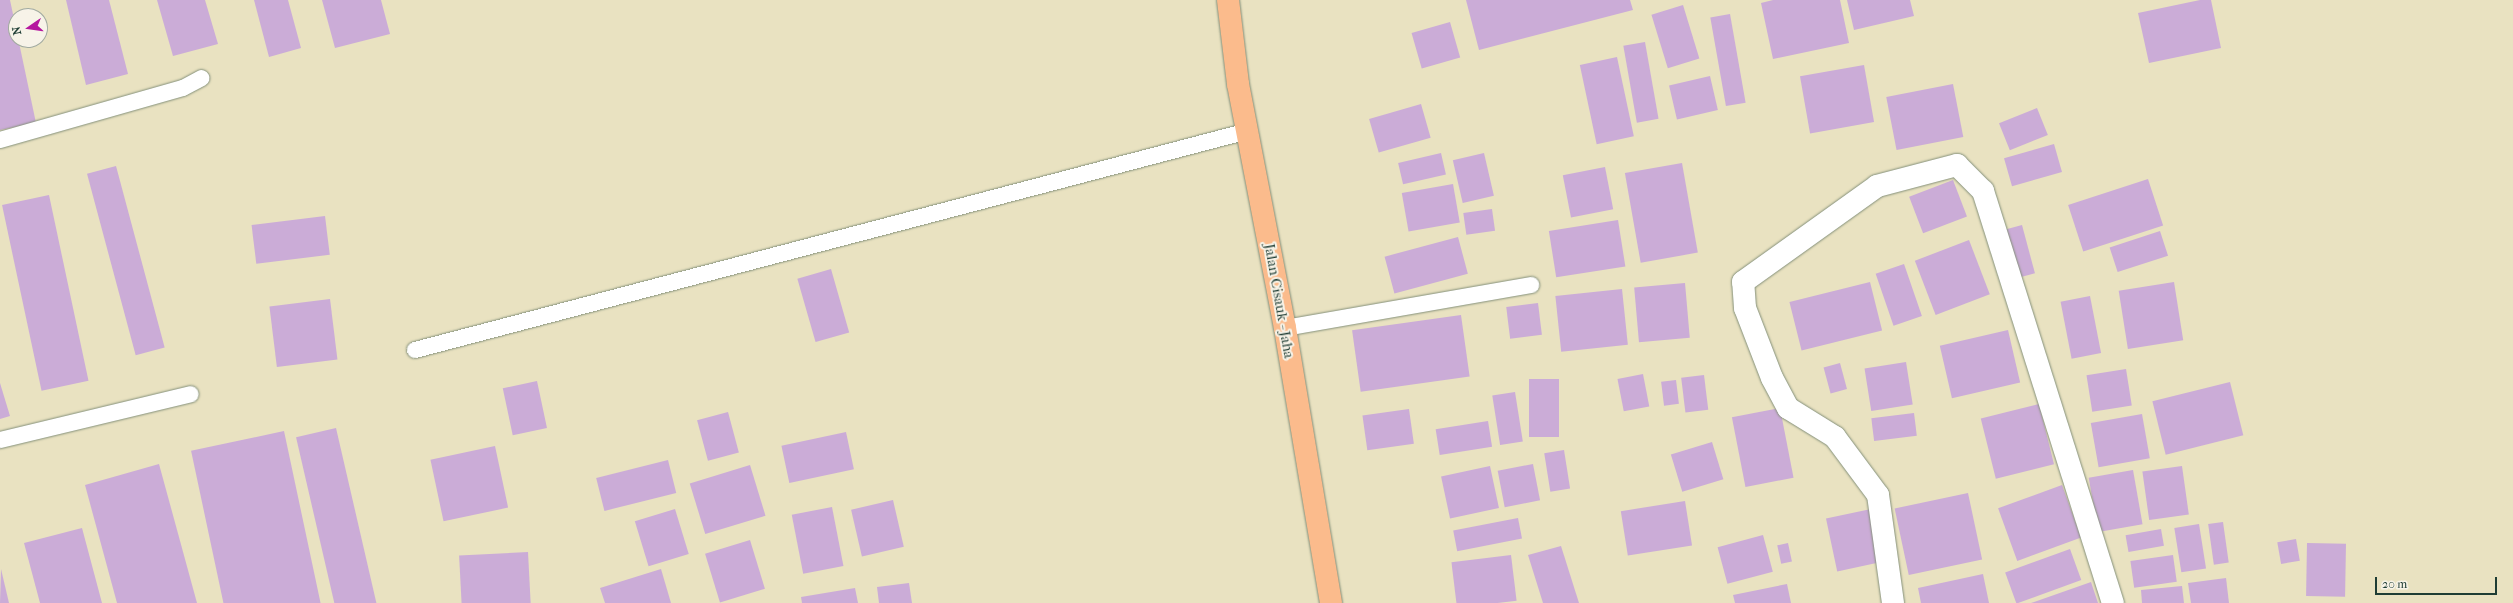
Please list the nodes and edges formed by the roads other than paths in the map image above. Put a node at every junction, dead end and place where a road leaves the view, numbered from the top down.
1 (1228, 0) edge
2 (202, 78) dead end
3 (1248, 132) junction
4 (0, 140) edge
5 (1531, 286) dead end
6 (1285, 328) junction
7 (415, 350) dead end
8 (191, 394) dead end
9 (0, 440) edge
10 (1331, 603) edge
11 (1893, 603) edge
12 (2112, 603) edge

1 - 3 main road, Jalan Cisauk - Jaha
2 - 4 lane
3 - 6 main road, Jalan Cisauk - Jaha
3 - 7 lane
5 - 6 lane
6 - 10 main road, Jalan Cisauk - Jaha
8 - 9 lane
11 - 12 street

